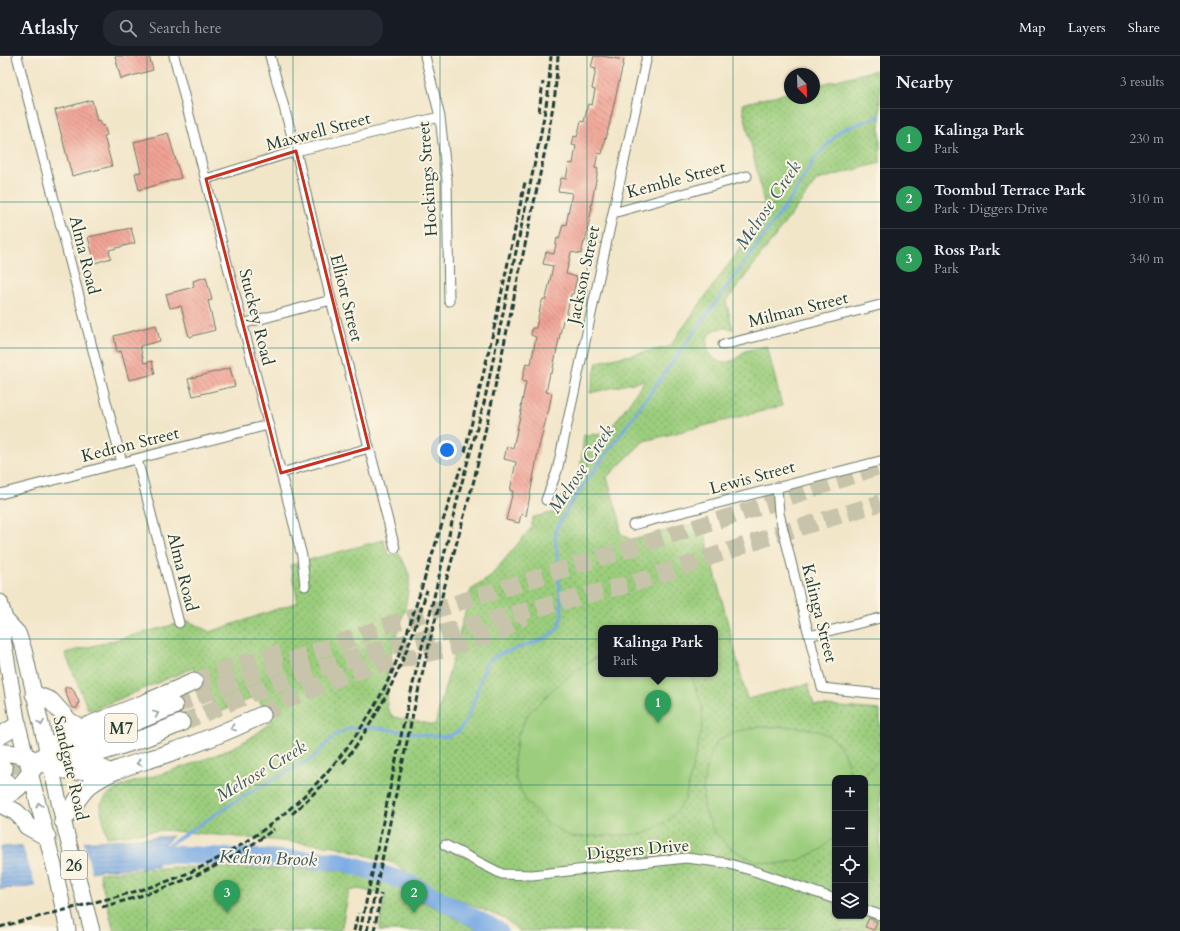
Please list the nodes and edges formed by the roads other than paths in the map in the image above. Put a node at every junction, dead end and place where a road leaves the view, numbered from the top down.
1 (17, 56) edge
2 (174, 56) edge
3 (270, 56) edge
4 (425, 56) edge
5 (647, 56) edge
6 (440, 116) junction
7 (296, 151) junction
8 (747, 176) dead end
9 (206, 180) junction
10 (613, 213) junction
11 (331, 300) junction
12 (449, 301) dead end
13 (880, 304) edge
14 (242, 324) junction
15 (723, 345) dead end
16 (268, 425) junction
17 (368, 448) junction
18 (137, 459) junction
19 (880, 461) edge
20 (122, 463) junction
21 (280, 473) junction
22 (777, 487) junction
23 (0, 494) edge
24 (546, 500) dead end
25 (633, 524) dead end
26 (395, 548) dead end
27 (305, 586) dead end
28 (0, 602) edge
29 (880, 618) edge
30 (4, 619) junction
31 (179, 623) dead end
32 (809, 636) junction
33 (194, 682) tunnel mouth
34 (34, 694) junction
35 (880, 694) edge
36 (174, 706) tunnel mouth
37 (262, 714) tunnel mouth
38 (181, 723) tunnel mouth
39 (18, 725) junction
40 (82, 729) junction
41 (0, 736) edge
42 (38, 762) junction
43 (2, 771) edge
44 (109, 772) junction
45 (0, 798) edge
46 (0, 804) edge
47 (64, 827) junction
48 (47, 837) junction
49 (445, 845) dead end
50 (832, 898) edge
51 (868, 911) edge
52 (880, 916) edge
53 (68, 931) edge
54 (92, 931) edge

1 - 20 street, Alma Road
2 - 9 street, Stuckey Road
3 - 7 street, Elliott Street
4 - 6 street, Hockings Street
5 - 10 street, Jackson Street
6 - 7 street, Maxwell Street
6 - 12 street, Hockings Street
7 - 9 street, Maxwell Street
7 - 11 street, Elliott Street
8 - 10 street, Kemble Street
9 - 14 street, Stuckey Road
10 - 24 street, Jackson Street
11 - 14 street
11 - 17 street, Elliott Street
13 - 15 street, Milman Street
14 - 16 street, Stuckey Road
16 - 18 street, Kedron Street
16 - 21 street, Stuckey Road
17 - 21 street
17 - 26 street, Elliott Street
18 - 20 street, Kedron Street
18 - 31 street, Alma Road
19 - 22 street, Lewis Street
20 - 23 street, Kedron Street
21 - 27 street, Stuckey Road
22 - 25 street, Lewis Street
22 - 32 street, Kalinga Street
28 - 30 highway, Sandgate Road / 26
29 - 32 street
30 - 34 highway, Sandgate Road / 26
30 - 39 highway, Sandgate Road / 26
32 - 35 street, Kalinga Street
33 - 40 highway
34 - 40 highway
34 -> 42 highway, Sandgate Road / 26
38 -> 36 highway, M7
37 -> 44 highway
39 - 41 highway
39 - 42 highway, Sandgate Road / 26
40 - 42 highway
42 - 43 highway
42 - 44 highway
42 - 45 highway
42 - 47 highway, Sandgate Road / 26
48 -> 42 highway, Sandgate Road / 26
44 - 47 highway
46 - 48 highway
47 - 54 highway, Sandgate Road / 26
48 - 53 highway, Sandgate Road / 26
49 - 50 street, Diggers Drive
51 - 52 street

